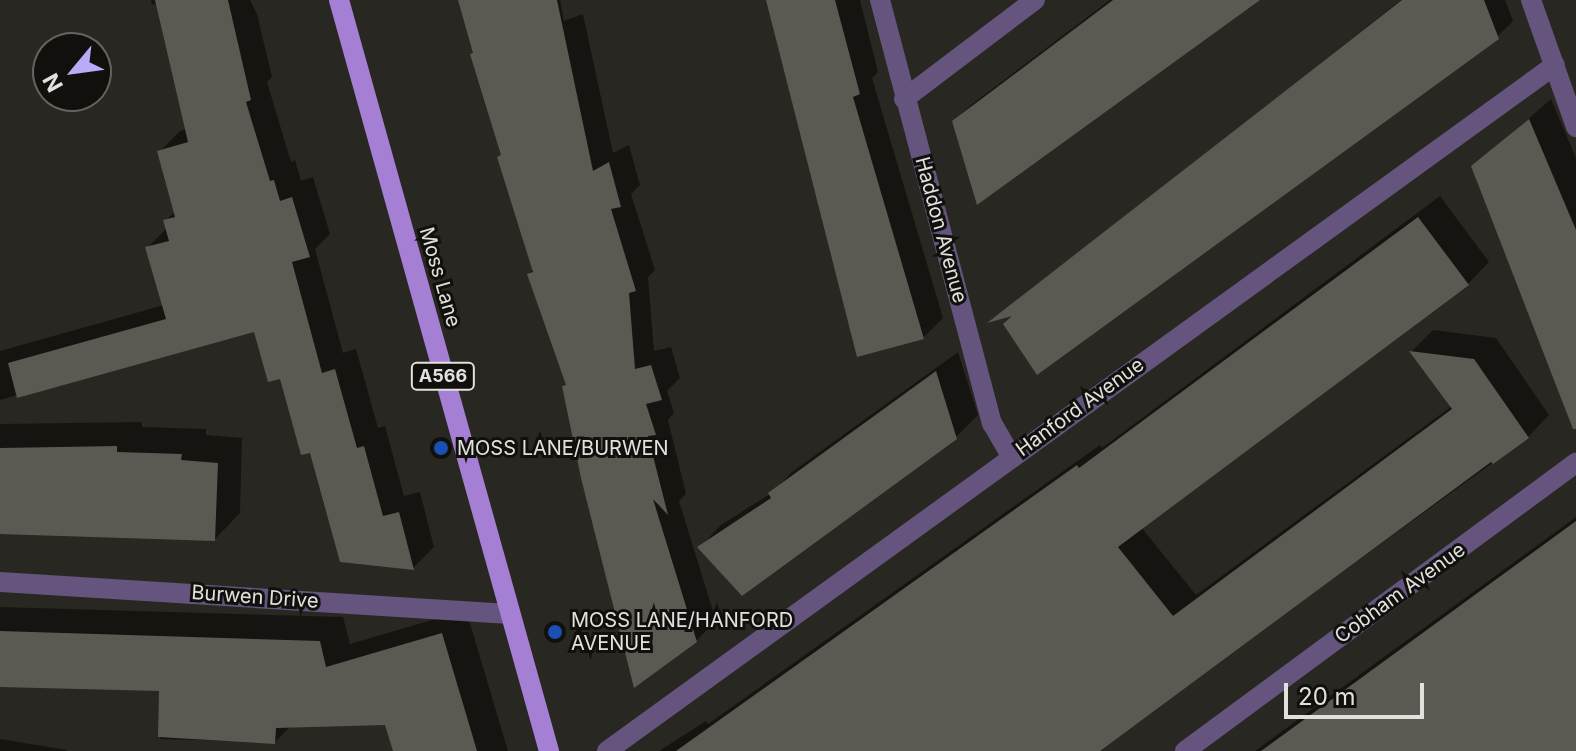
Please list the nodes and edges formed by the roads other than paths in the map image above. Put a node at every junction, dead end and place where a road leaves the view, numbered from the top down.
1 (339, 0) edge
2 (880, 0) edge
3 (1035, 0) edge
4 (1531, 0) edge
5 (1555, 65) junction
6 (904, 99) junction
7 (1576, 127) edge
8 (1012, 457) junction
9 (1576, 463) edge
10 (0, 582) edge
11 (510, 614) junction
12 (549, 751) edge
13 (607, 751) edge
14 (1185, 751) edge

1 - 11 main road, Moss Lane / A566
2 - 6 street, Haddon Avenue
3 - 6 street
4 - 5 street
5 - 7 street
5 - 8 street, Hanford Avenue
6 - 8 street, Haddon Avenue
8 - 13 street, Hanford Avenue
9 - 14 street, Cobham Avenue
10 - 11 street, Burwen Drive
11 - 12 main road, Moss Lane / A566

